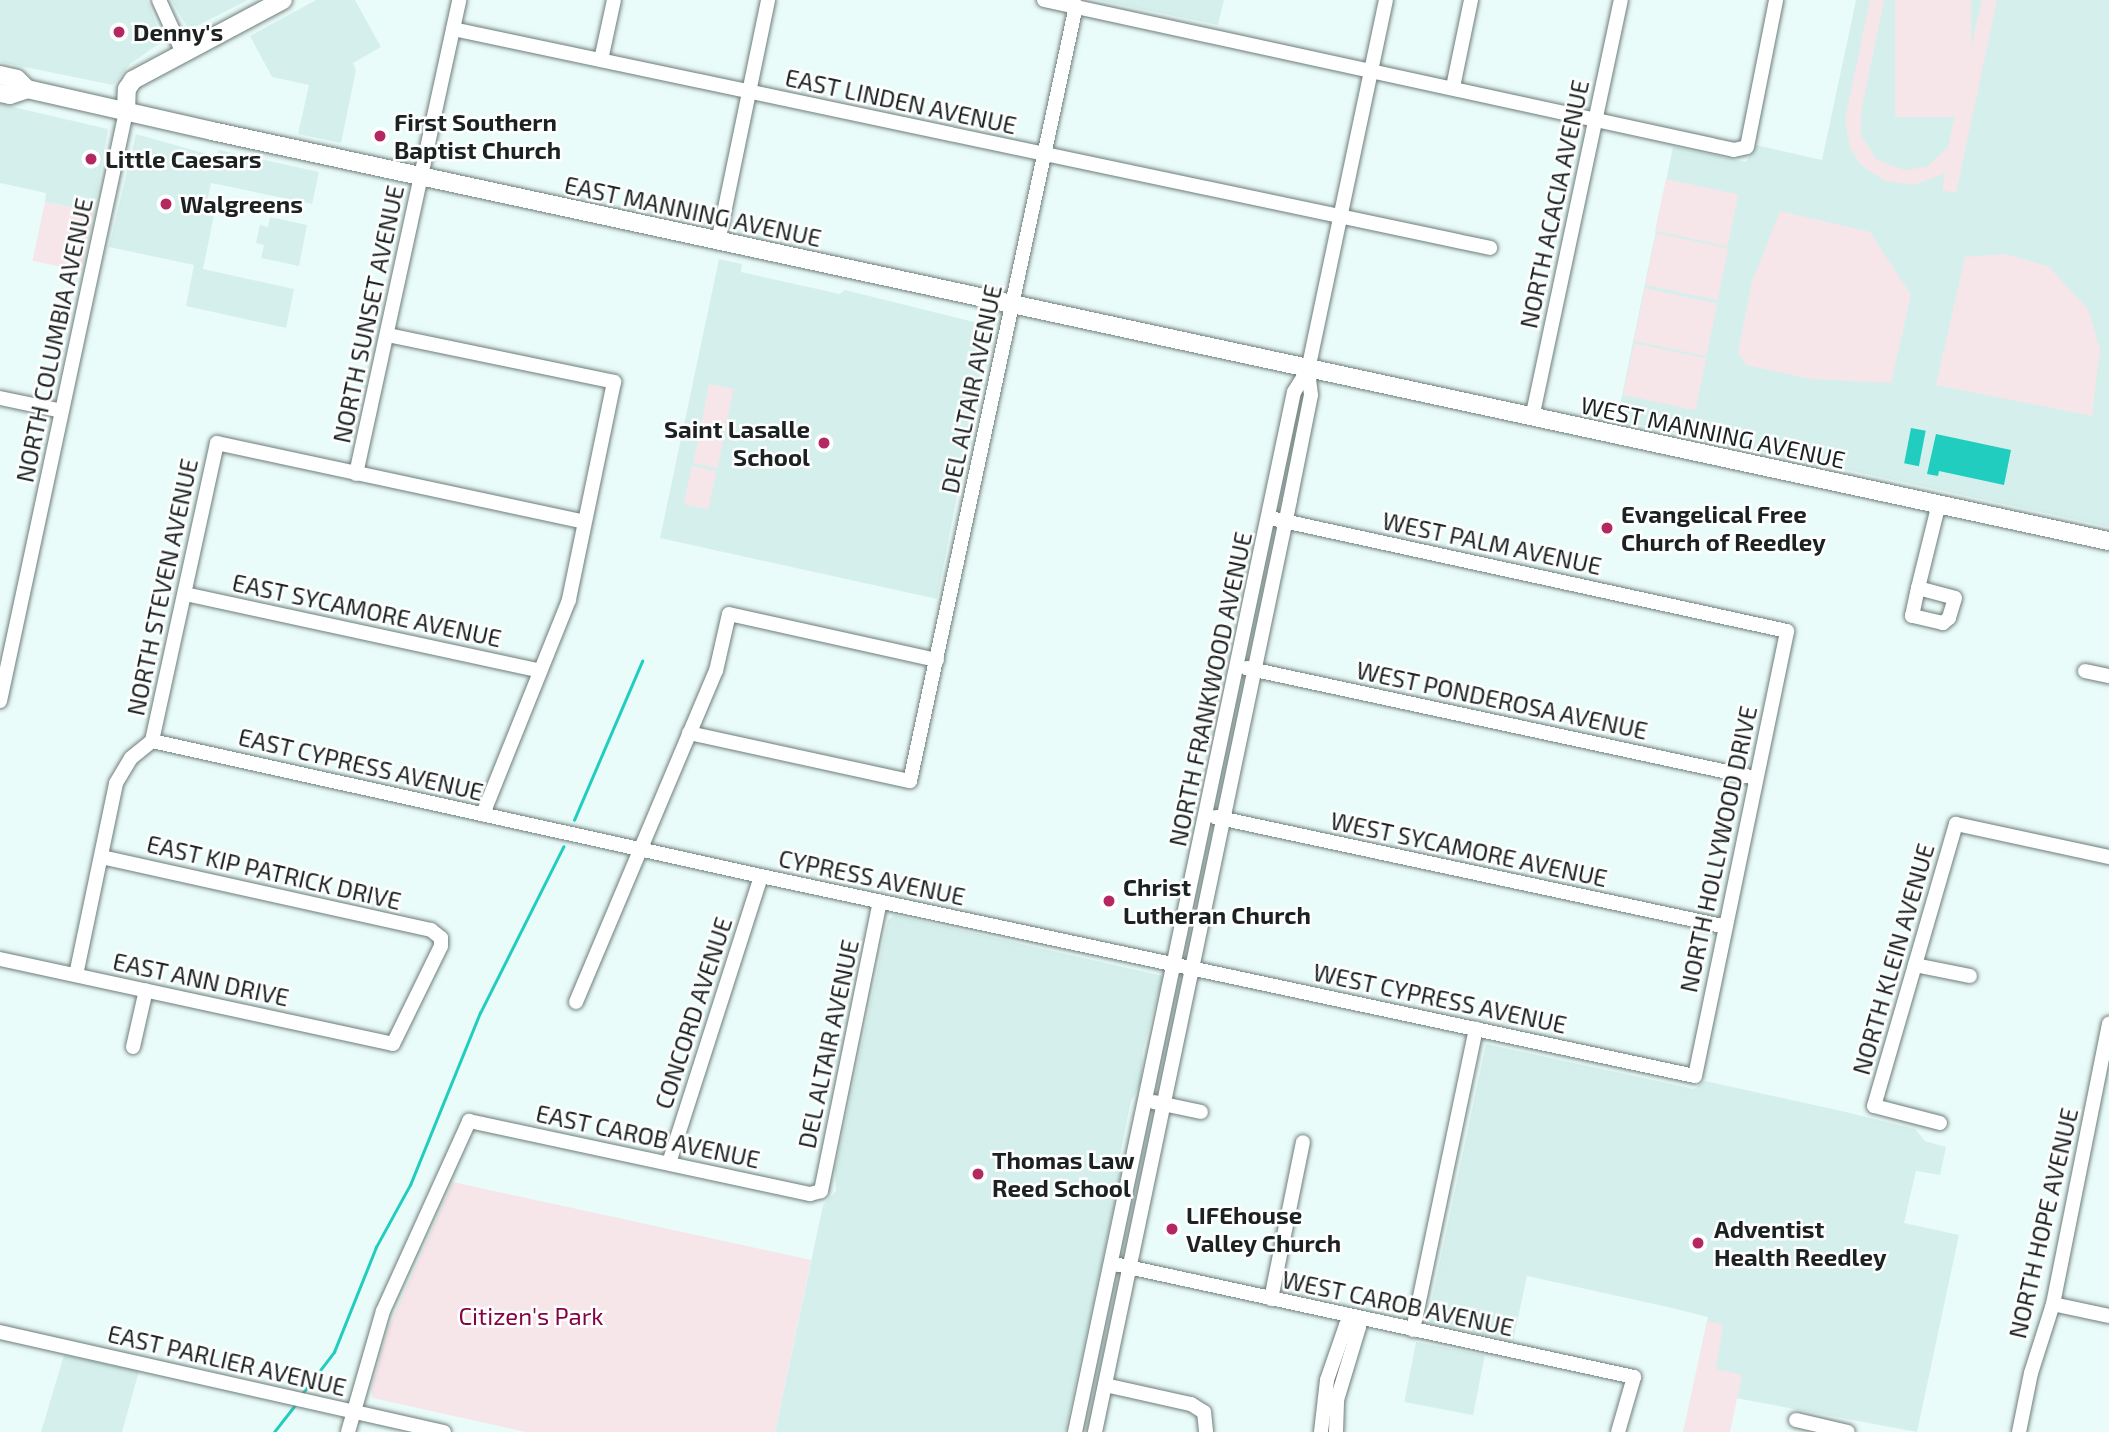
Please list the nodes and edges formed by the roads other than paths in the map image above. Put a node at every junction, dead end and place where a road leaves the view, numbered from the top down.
1 (159, 0) edge
2 (283, 0) edge
3 (459, 0) edge
4 (614, 0) edge
5 (768, 0) edge
6 (1044, 0) edge
7 (1386, 0) edge
8 (1471, 0) edge
9 (1621, 0) edge
10 (1776, 0) edge
11 (1076, 6) junction
12 (453, 29) junction
13 (183, 53) junction
14 (601, 60) junction
15 (1371, 69) junction
16 (1, 80) edge
17 (1453, 87) junction
18 (750, 92) junction
19 (126, 112) junction
20 (1596, 120) junction
21 (1044, 154) junction
22 (421, 177) junction
23 (1339, 218) junction
24 (718, 242) junction
25 (1490, 248) dead end
26 (1012, 306) junction
27 (388, 335) junction
28 (1308, 370) junction
29 (0, 398) edge
30 (62, 411) junction
31 (1532, 418) junction
32 (356, 474) junction
33 (1938, 507) junction
34 (1270, 518) junction
35 (1285, 521) junction
36 (584, 522) junction
37 (2109, 541) edge
38 (1918, 589) dead end
39 (185, 594) junction
40 (1787, 631) joint
41 (937, 660) junction
42 (1238, 667) junction
43 (1253, 670) junction
44 (540, 671) junction
45 (2085, 671) dead end
46 (2109, 676) edge
47 (0, 701) edge
48 (690, 733) junction
49 (152, 741) junction
50 (1755, 778) junction
51 (483, 814) junction
52 (1207, 816) junction
53 (1223, 819) junction
54 (560, 831) joint
55 (640, 849) junction
56 (101, 857) junction
57 (2109, 857) edge
58 (761, 876) junction
59 (880, 902) junction
60 (1723, 926) junction
61 (0, 959) edge
62 (1915, 965) junction
63 (1175, 966) junction
64 (1191, 967) junction
65 (76, 975) junction
66 (1970, 976) dead end
67 (146, 990) junction
68 (576, 1002) dead end
69 (2109, 1024) edge
70 (1476, 1029) junction
71 (393, 1044) joint
72 (132, 1047) dead end
73 (1695, 1076) joint
74 (1146, 1100) junction
75 (1163, 1104) junction
76 (1201, 1112) dead end
77 (1940, 1123) dead end
78 (1303, 1142) dead end
79 (669, 1163) junction
80 (818, 1193) joint
81 (1111, 1262) junction
82 (1128, 1268) junction
83 (1271, 1298) junction
84 (2053, 1304) junction
85 (2109, 1316) edge
86 (1351, 1320) junction
87 (1413, 1330) junction
88 (0, 1332) edge
89 (1105, 1385) junction
90 (353, 1412) junction
91 (1796, 1420) dead end
92 (348, 1432) edge
93 (444, 1432) edge
94 (1075, 1432) edge
95 (1095, 1432) edge
96 (1206, 1432) edge
97 (1321, 1432) edge
98 (1336, 1432) edge
99 (1618, 1432) edge
100 (1848, 1432) edge
101 (2019, 1432) edge

1 - 13 street
2 - 13 main road
3 - 12 street, NORTH SUNSET AVENUE
4 - 14 street
5 - 18 street
6 - 11 street
7 - 15 street, NORTH FRANKWOOD AVENUE
8 - 17 street
9 - 20 street, NORTH ACACIA AVENUE
10 - 20 street
11 - 15 street
11 - 21 street, DEL ALTAIR AVENUE
12 - 14 street, EAST LINDEN AVENUE
12 - 22 street, NORTH SUNSET AVENUE
13 - 19 main road
14 - 18 street, EAST LINDEN AVENUE
15 - 17 street
15 - 23 street, NORTH FRANKWOOD AVENUE
16 - 19 main road, EAST MANNING AVENUE
17 - 20 street
18 - 21 street, EAST LINDEN AVENUE
18 - 24 street
19 - 22 main road, EAST MANNING AVENUE
19 - 30 street, NORTH COLUMBIA AVENUE
20 - 31 street, NORTH ACACIA AVENUE
21 - 23 street, EAST LINDEN AVENUE
21 - 26 street, DEL ALTAIR AVENUE
22 - 24 main road, EAST MANNING AVENUE
22 - 27 street, NORTH SUNSET AVENUE
23 - 25 street, EAST LINDEN AVENUE
23 - 28 street, NORTH FRANKWOOD AVENUE
24 - 26 main road, EAST MANNING AVENUE
26 - 28 main road, EAST MANNING AVENUE
26 - 41 street, DEL ALTAIR AVENUE
27 - 32 street, NORTH SUNSET AVENUE
27 - 36 street
28 - 31 main road, WEST MANNING AVENUE
28 - 34 street, NORTH FRANKWOOD AVENUE
28 - 35 street, NORTH FRANKWOOD AVENUE
29 - 30 street
30 - 47 street, NORTH COLUMBIA AVENUE
31 - 33 main road, WEST MANNING AVENUE
32 - 36 street
32 - 39 street, NORTH STEVEN AVENUE
33 - 37 main road, WEST MANNING AVENUE
33 - 38 street
34 - 35 street, WEST PALM AVENUE
34 - 42 street, NORTH FRANKWOOD AVENUE
35 - 40 street, WEST PALM AVENUE
35 - 43 street, NORTH FRANKWOOD AVENUE
36 - 44 street
39 - 44 street, EAST SYCAMORE AVENUE
39 - 49 street, NORTH STEVEN AVENUE
40 - 50 street, NORTH HOLLYWOOD DRIVE
41 - 48 street
41 - 48 street, DEL ALTAIR AVENUE
42 - 43 street, WEST PONDEROSA AVENUE
42 - 52 street, NORTH FRANKWOOD AVENUE
43 - 50 street, WEST PONDEROSA AVENUE
43 - 53 street, NORTH FRANKWOOD AVENUE
44 - 51 street
45 - 46 street
48 - 55 street
49 - 51 street, EAST CYPRESS AVENUE
49 - 56 street, NORTH STEVEN AVENUE
50 - 60 street, NORTH HOLLYWOOD DRIVE
51 - 54 street, EAST CYPRESS AVENUE
52 - 53 street, WEST SYCAMORE AVENUE
52 - 63 street, NORTH FRANKWOOD AVENUE
53 - 60 street, WEST SYCAMORE AVENUE
53 - 64 street, NORTH FRANKWOOD AVENUE
54 - 55 street, CYPRESS AVENUE
55 - 58 street, CYPRESS AVENUE
55 - 68 street
56 - 65 street, NORTH STEVEN AVENUE
56 - 71 street, EAST KIP PATRICK DRIVE
57 - 62 street, NORTH KLEIN AVENUE
58 - 59 street, CYPRESS AVENUE
58 - 79 street, CONCORD AVENUE
59 - 63 street, CYPRESS AVENUE
59 - 80 street, DEL ALTAIR AVENUE
60 - 73 street, NORTH HOLLYWOOD DRIVE
61 - 65 street, EAST ANN DRIVE
62 - 66 street
62 - 77 street, NORTH KLEIN AVENUE
63 - 64 street, WEST CYPRESS AVENUE
63 - 74 street, NORTH FRANKWOOD AVENUE
64 - 70 street, WEST CYPRESS AVENUE
64 - 75 street, NORTH FRANKWOOD AVENUE
65 - 67 street, EAST ANN DRIVE
67 - 71 street, EAST ANN DRIVE
67 - 72 street
69 - 84 street, NORTH HOPE AVENUE
70 - 73 street, WEST CYPRESS AVENUE
70 - 87 street
74 - 75 street
74 - 81 street, NORTH FRANKWOOD AVENUE
75 - 76 street
75 - 82 street, NORTH FRANKWOOD AVENUE
78 - 83 street
79 - 80 street, EAST CAROB AVENUE
79 - 90 street, EAST CAROB AVENUE
81 - 82 street, WEST CAROB AVENUE
81 - 94 street, NORTH FRANKWOOD AVENUE
82 - 83 street, WEST CAROB AVENUE
82 - 89 street, NORTH FRANKWOOD AVENUE
83 - 86 street, WEST CAROB AVENUE
84 - 85 street
84 - 101 street, NORTH HOPE AVENUE
86 - 87 street, WEST CAROB AVENUE
86 - 97 street
86 - 98 street
87 - 99 street, WEST CAROB AVENUE
88 - 90 street, EAST PARLIER AVENUE
89 - 95 street, NORTH FRANKWOOD AVENUE
89 - 96 street
90 - 92 street
90 - 93 street, EAST PARLIER AVENUE
91 - 100 street

